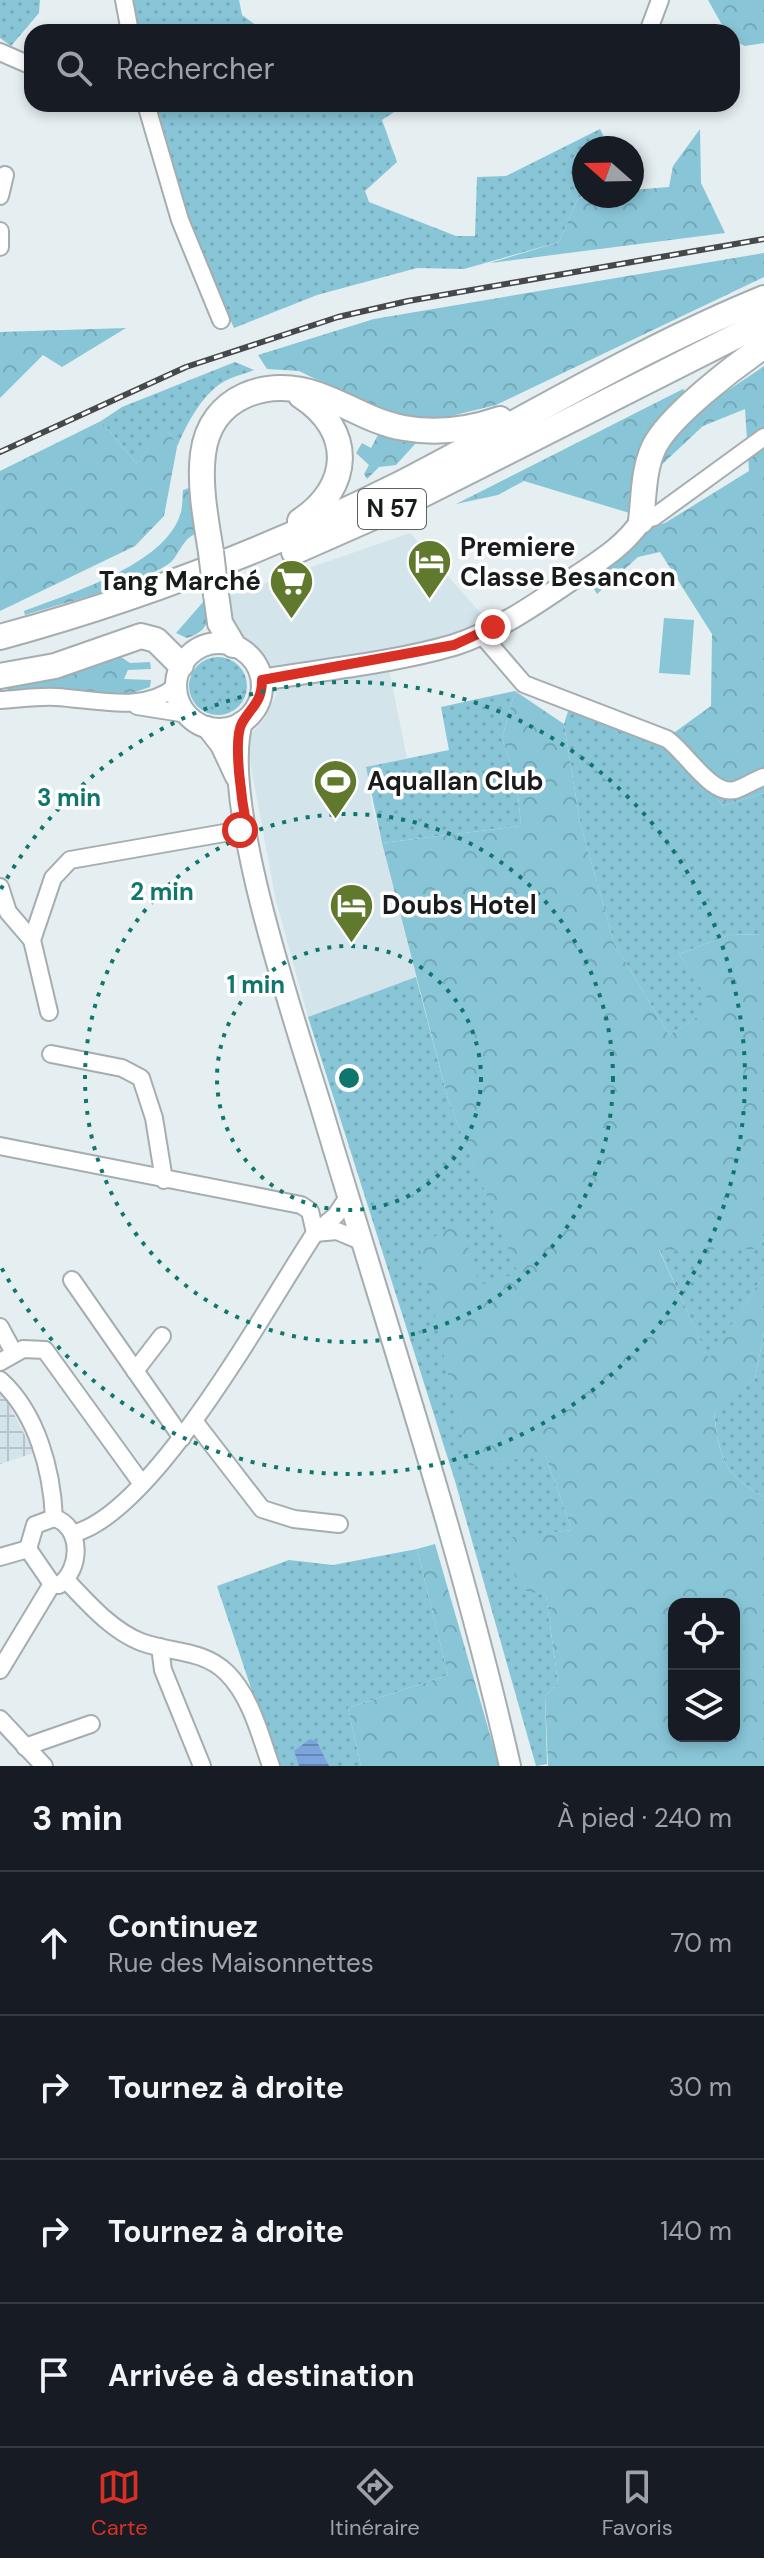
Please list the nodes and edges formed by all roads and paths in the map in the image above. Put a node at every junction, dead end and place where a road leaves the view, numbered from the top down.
1 (124, 0) edge
2 (660, 0) edge
3 (128, 24) edge
4 (651, 24) edge
5 (0, 52) edge
6 (24, 62) edge
7 (148, 112) edge
8 (5, 175) dead end
9 (0, 196) edge
10 (0, 231) edge
11 (0, 247) edge
12 (764, 298) edge
13 (221, 320) dead end
14 (764, 322) edge
15 (764, 346) edge
16 (289, 388) junction
17 (570, 394) junction
18 (764, 437) edge
19 (648, 519) junction
20 (221, 557) junction
21 (481, 634) junction
22 (0, 637) edge
23 (221, 637) junction
24 (0, 652) edge
25 (178, 675) junction
26 (0, 676) edge
27 (262, 680) junction
28 (0, 700) edge
29 (124, 703) junction
30 (187, 714) junction
31 (242, 722) junction
32 (207, 727) junction
33 (764, 777) edge
34 (239, 785) junction
35 (247, 829) junction
36 (0, 887) edge
37 (32, 940) junction
38 (49, 1012) dead end
39 (51, 1054) dead end
40 (0, 1146) edge
41 (164, 1180) junction
42 (348, 1197) junction
43 (315, 1233) junction
44 (361, 1241) junction
45 (72, 1280) dead end
46 (0, 1327) edge
47 (162, 1336) dead end
48 (7, 1357) edge
49 (135, 1371) junction
50 (0, 1380) edge
51 (194, 1421) junction
52 (182, 1438) junction
53 (142, 1484) junction
54 (54, 1518) junction
55 (339, 1524) dead end
56 (75, 1533) junction
57 (28, 1549) junction
58 (0, 1557) edge
59 (59, 1582) junction
60 (160, 1647) junction
61 (0, 1670) edge
62 (0, 1719) edge
63 (91, 1724) dead end
64 (25, 1747) junction
65 (44, 1766) edge
66 (202, 1766) edge
67 (271, 1766) edge
68 (510, 1766) edge

1 - 3 street
2 - 4 street
5 - 6 street
7 - 13 street
8 - 9 street
10 - 11 street
12 - 17 highway, N 57
14 - 24 highway, N 57
15 - 19 highway
16 - 17 highway
16 - 20 highway
16 - 20 highway
17 - 20 highway, N 57
18 - 19 street
19 - 21 main road
20 - 22 highway, N 57
20 - 23 highway, bridge
21 - 27 main road
21 - 33 street
23 - 25 main road
23 - 27 main road
25 - 26 highway
25 - 29 street
25 - 30 main road
27 - 31 main road
28 - 29 street
29 - 30 street
30 - 32 main road
31 - 32 main road
31 - 34 main road
32 - 34 main road
34 - 35 main road
35 - 37 street
35 - 42 main road
36 - 37 street
37 - 38 street
39 - 41 street
40 - 41 street
41 - 43 street
42 - 43 street
42 - 44 main road
43 - 44 street
43 - 51 street
44 - 68 main road
45 - 49 street
46 - 48 street
47 - 49 street
48 - 53 street
49 - 52 street
50 - 54 street
51 - 52 street
51 - 55 street
52 - 53 street
53 - 56 street
54 - 56 street
54 - 57 street
56 - 59 street
57 - 58 street
57 - 59 street
59 - 60 street
59 - 61 street
60 - 66 street
60 - 67 street
62 - 64 street
63 - 64 street
64 - 65 street

